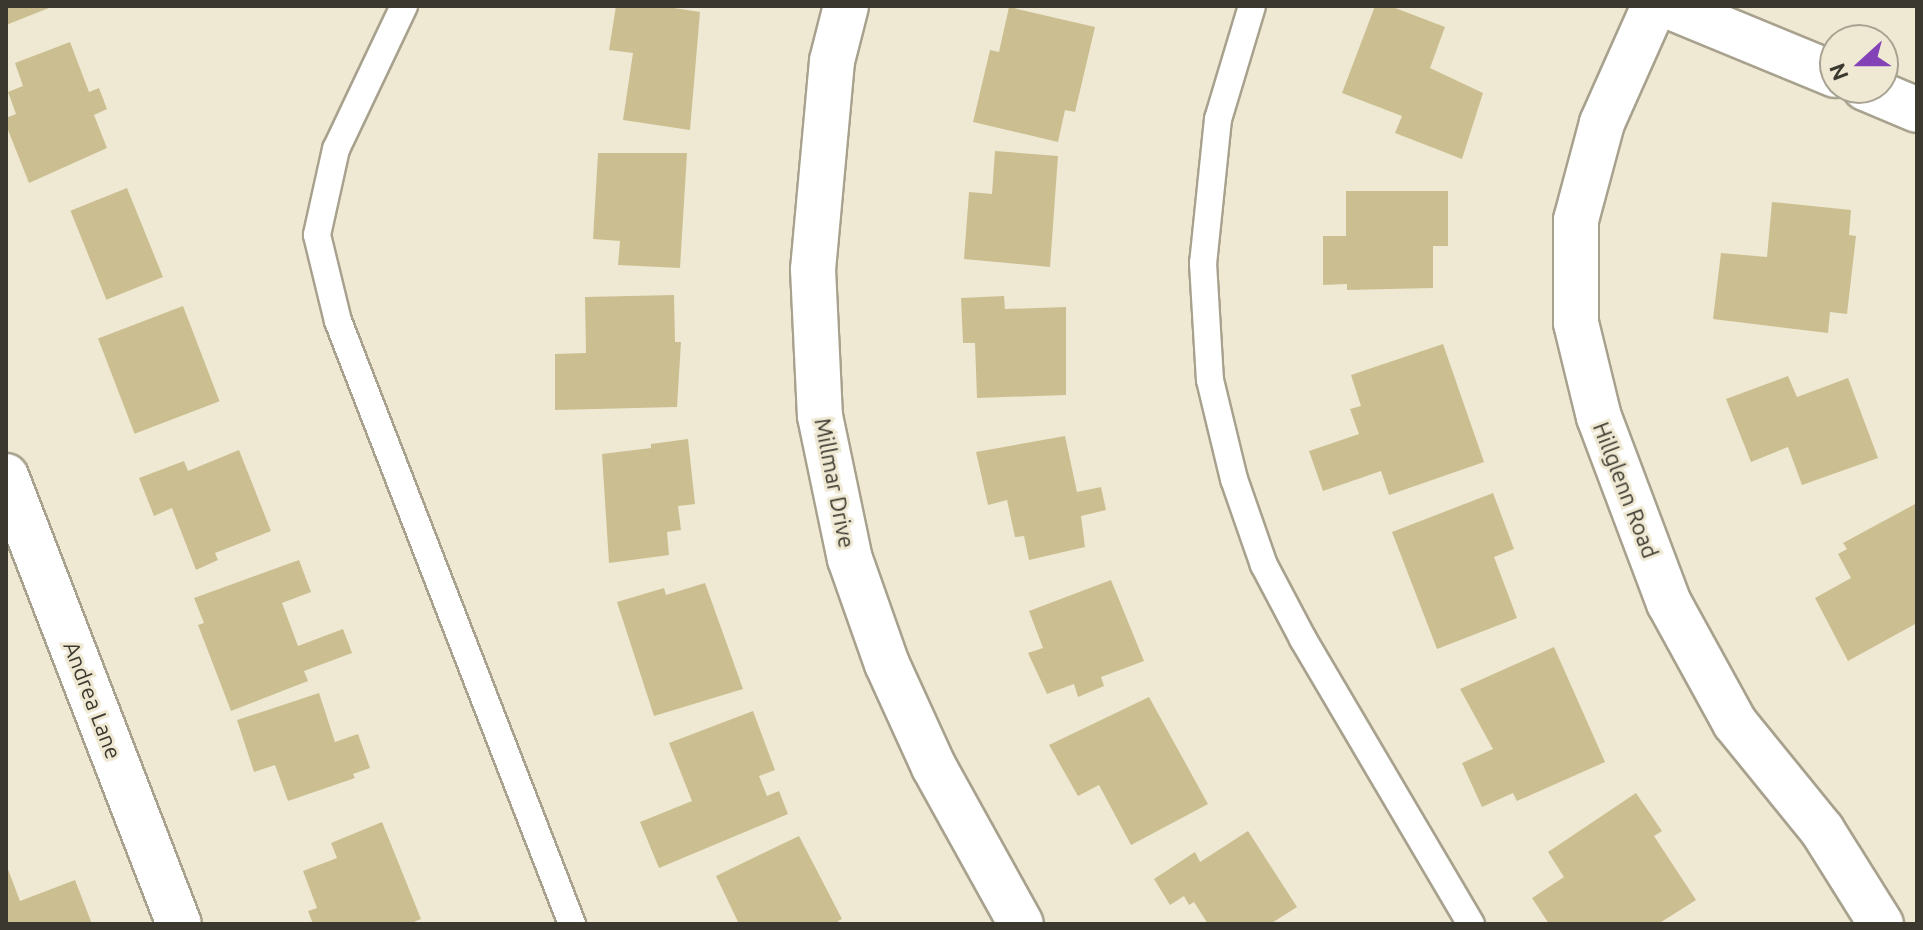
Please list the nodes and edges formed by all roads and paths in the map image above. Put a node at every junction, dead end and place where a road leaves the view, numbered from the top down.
1 (404, 6) edge
2 (846, 6) edge
3 (1252, 6) edge
4 (1654, 6) edge
5 (1668, 6) edge
6 (1819, 68) edge
7 (6, 476) edge
8 (179, 924) edge
9 (572, 924) edge
10 (1021, 924) edge
11 (1471, 924) edge
12 (1881, 924) edge

1 - 9 lane
2 - 10 street, Millmar Drive
3 - 11 lane
4 - 12 street, Hillglenn Road
5 - 6 street
7 - 8 street, Andrea Lane

